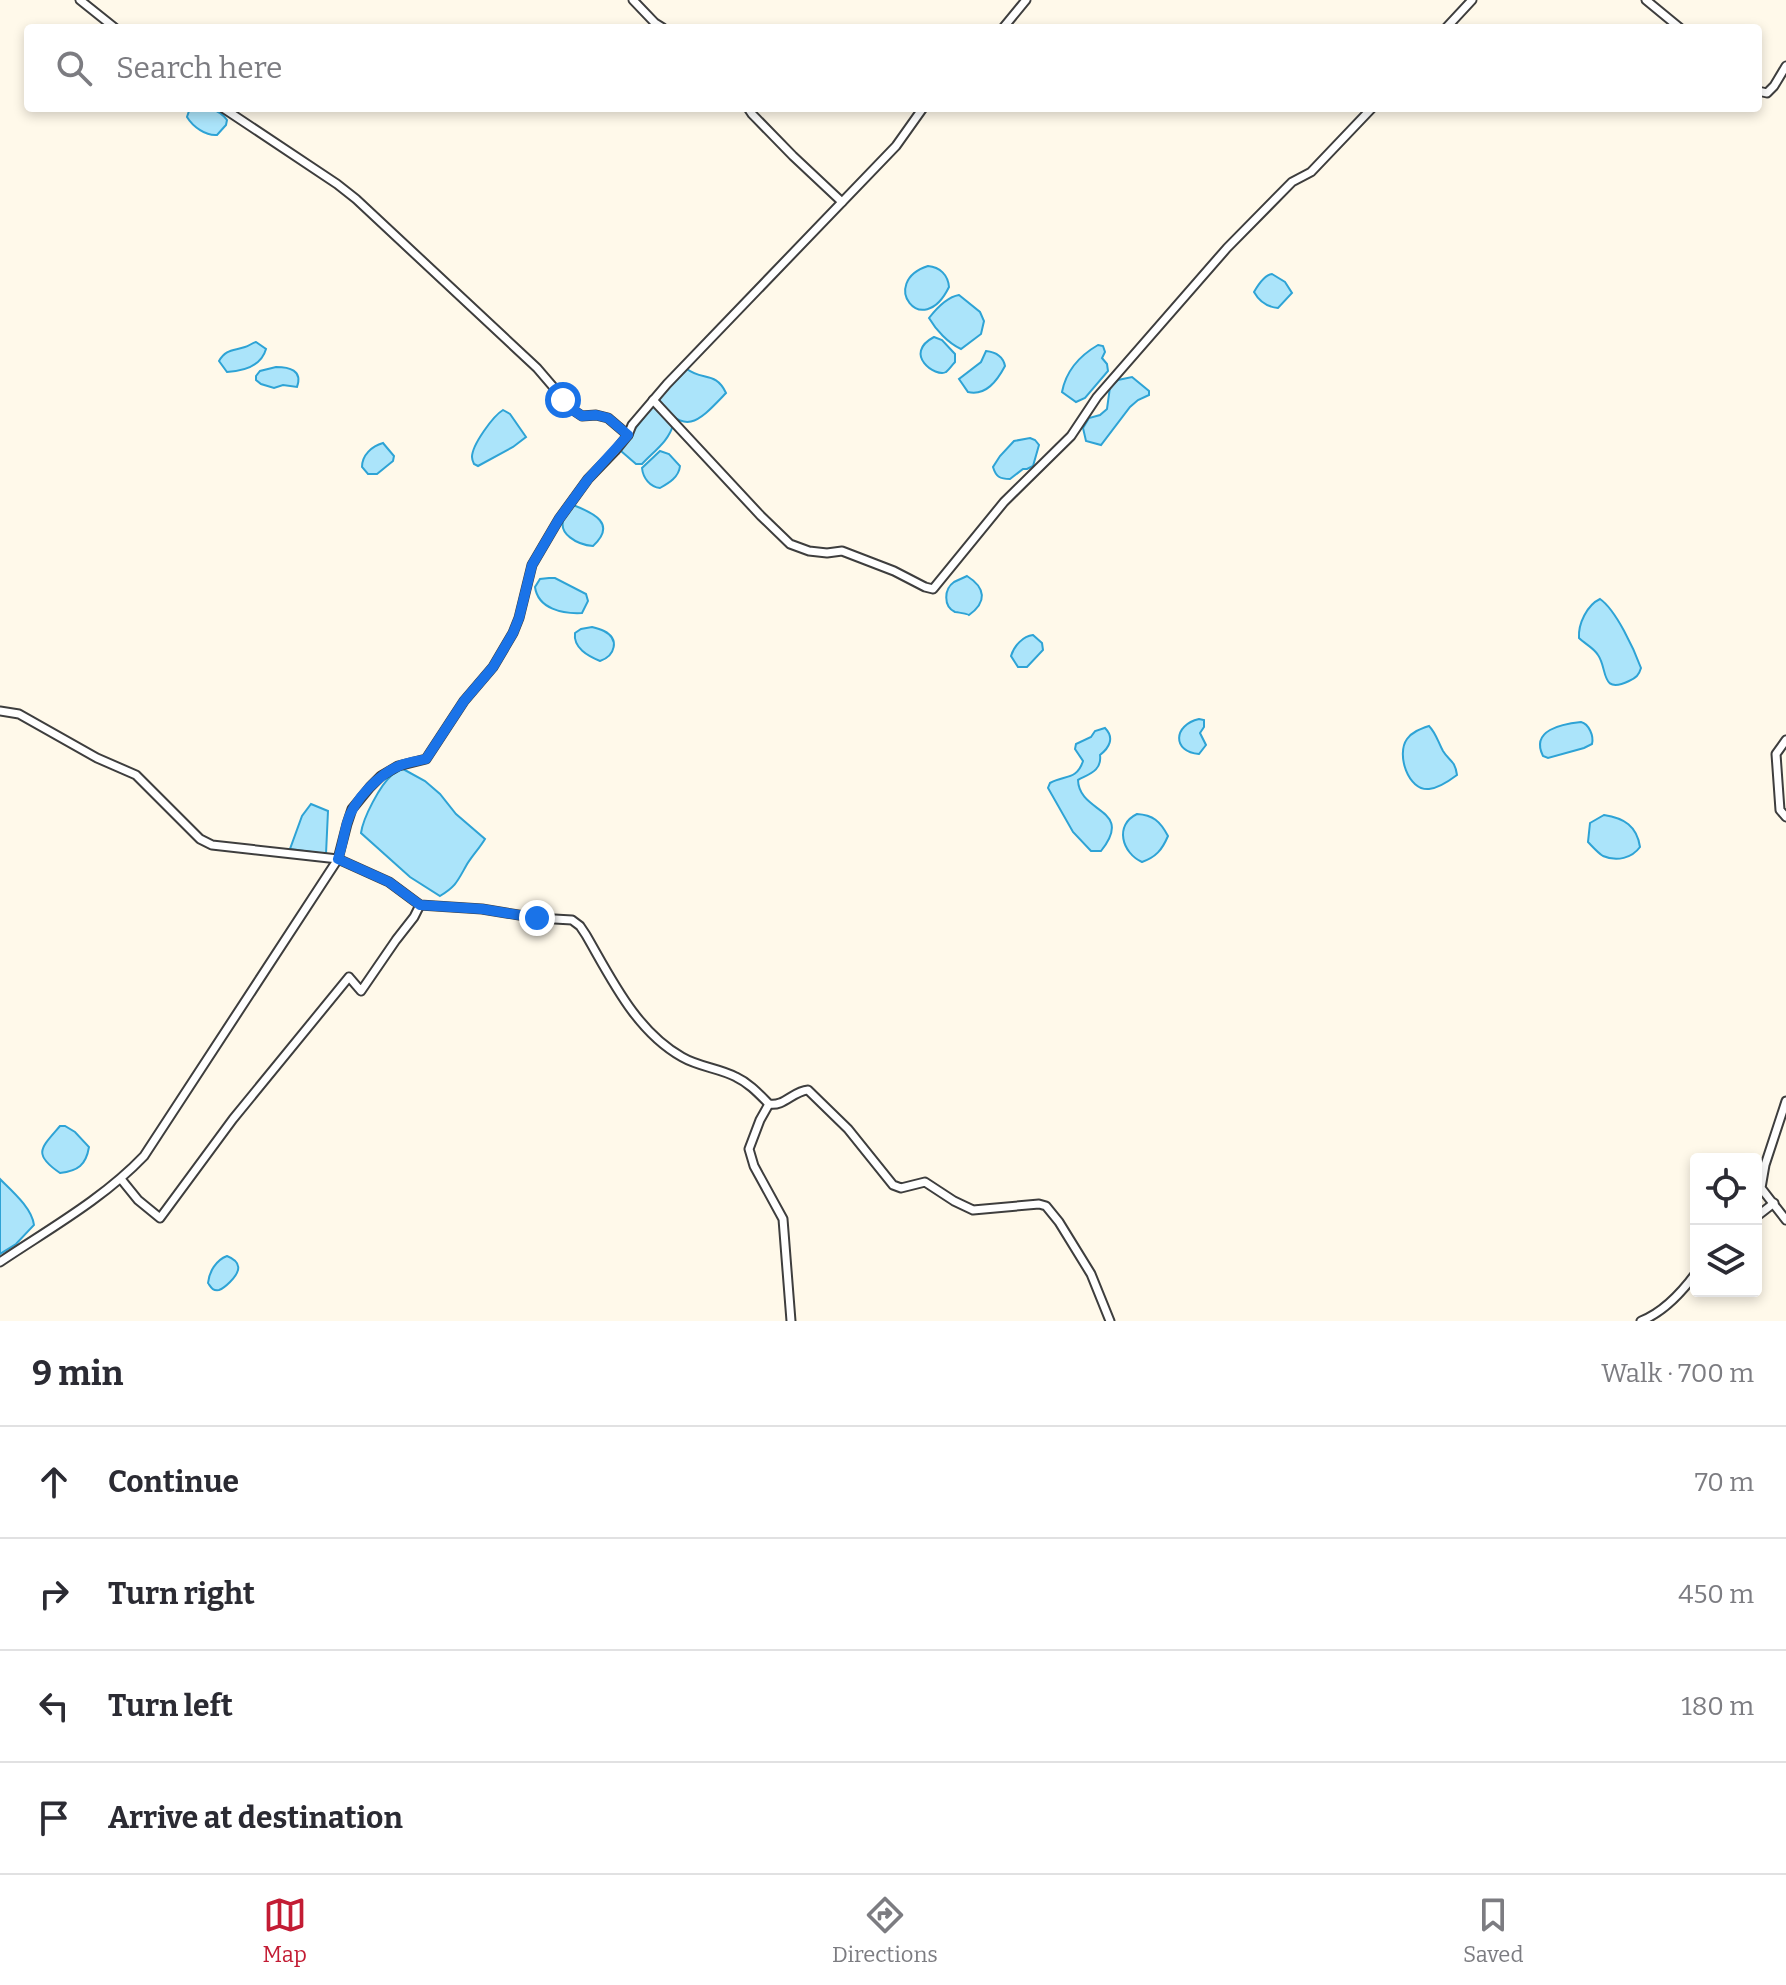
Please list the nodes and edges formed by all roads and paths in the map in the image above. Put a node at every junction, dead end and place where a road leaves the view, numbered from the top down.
1 (80, 0) edge
2 (633, 0) edge
3 (1026, 0) edge
4 (1472, 0) edge
5 (1646, 0) edge
6 (110, 24) edge
7 (657, 24) edge
8 (1006, 24) edge
9 (1450, 24) edge
10 (1675, 24) edge
11 (1786, 66) edge
12 (1762, 92) edge
13 (229, 112) edge
14 (751, 112) edge
15 (920, 112) edge
16 (1368, 112) edge
17 (842, 202) junction
18 (653, 400) junction
19 (628, 435) junction
20 (0, 711) edge
21 (1786, 740) edge
22 (1786, 817) edge
23 (338, 859) junction
24 (420, 905) junction
25 (1786, 1101) edge
26 (769, 1104) junction
27 (121, 1179) junction
28 (1774, 1203) junction
29 (1762, 1212) edge
30 (1786, 1220) edge
31 (0, 1262) edge
32 (1690, 1281) edge
33 (791, 1321) edge
34 (1110, 1321) edge
35 (1641, 1321) edge

1 - 6 street
2 - 7 street
3 - 8 street
4 - 9 street
5 - 10 street
11 - 12 street
13 - 19 street
14 - 17 street
15 - 17 street
16 - 18 street
17 - 18 street
18 - 19 street
19 - 23 street
20 - 23 street
21 - 22 street
23 - 24 street
23 - 27 street
24 - 26 street
24 - 27 street
25 - 28 street
26 - 33 street
26 - 34 street
27 - 31 street
28 - 29 street
28 - 30 street
32 - 35 street

